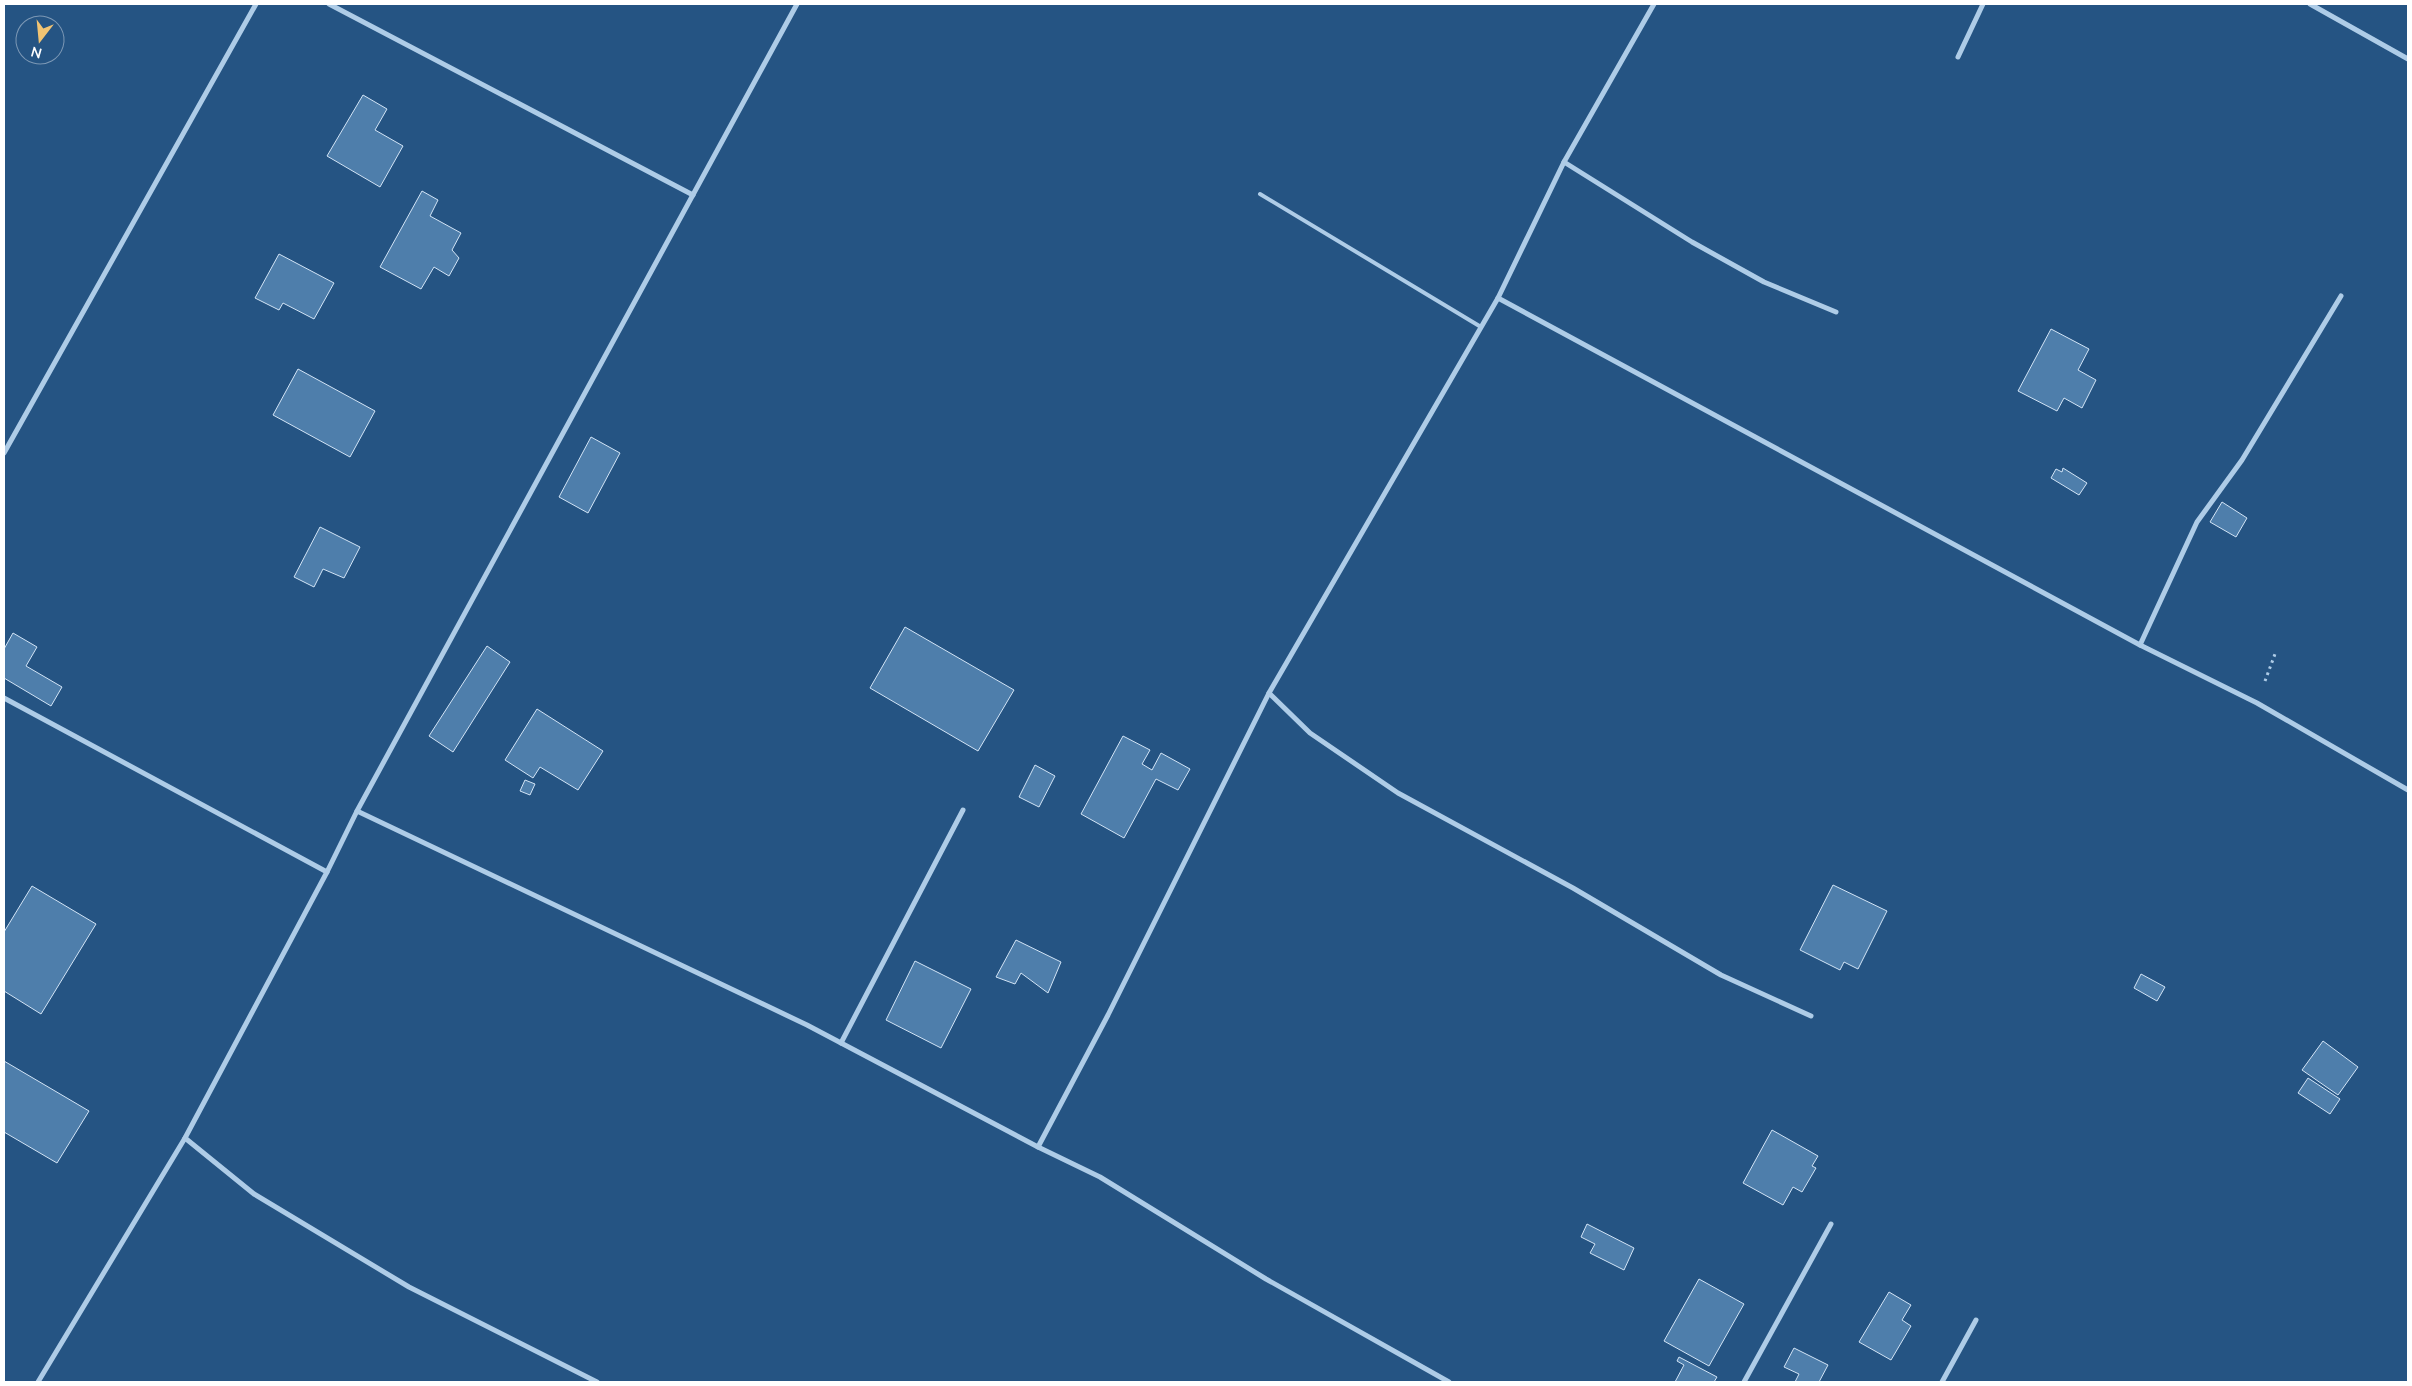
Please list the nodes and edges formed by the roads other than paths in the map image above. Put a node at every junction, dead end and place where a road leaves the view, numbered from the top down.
1 (256, 4) edge
2 (329, 4) edge
3 (797, 4) edge
4 (1654, 4) edge
5 (1983, 4) edge
6 (2310, 4) edge
7 (1958, 57) dead end
8 (2408, 59) edge
9 (1564, 162) junction
10 (1260, 194) dead end
11 (693, 195) junction
12 (2341, 296) dead end
13 (1498, 298) junction
14 (1836, 312) dead end
15 (1481, 327) junction
16 (4, 453) edge
17 (2140, 645) junction
18 (1269, 693) junction
19 (4, 698) edge
20 (2408, 790) edge
21 (963, 810) dead end
22 (357, 811) junction
23 (327, 872) junction
24 (1811, 1016) dead end
25 (842, 1043) junction
26 (185, 1138) junction
27 (1038, 1147) junction
28 (1831, 1224) dead end
29 (1976, 1320) dead end
30 (38, 1382) edge
31 (597, 1382) edge
32 (1449, 1382) edge
33 (1744, 1382) edge
34 (1942, 1382) edge

1 - 16 street
2 - 11 street
3 - 11 street
4 - 9 street
5 - 7 street
6 - 8 street
9 - 13 street
9 - 14 street
10 - 15 lane
11 - 22 street
12 - 17 street
13 - 15 street
13 - 17 street
15 - 18 street
17 - 20 street
18 - 24 street
18 - 27 street
19 - 23 street
21 - 25 street
22 - 23 street
22 - 25 street
23 - 26 street
25 - 27 street
26 - 30 street
26 - 31 street
27 - 32 street
28 - 33 street
29 - 34 street

